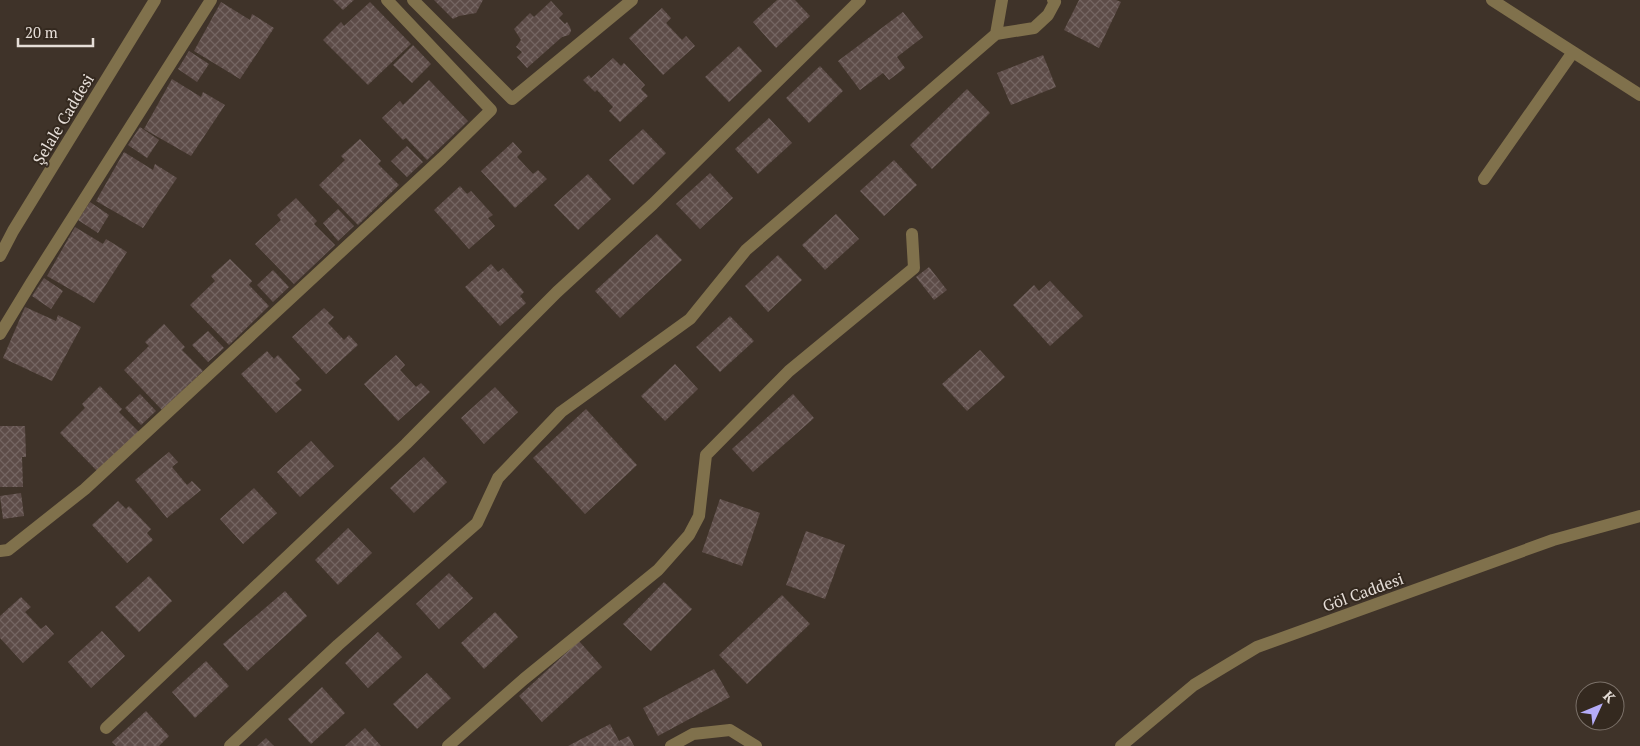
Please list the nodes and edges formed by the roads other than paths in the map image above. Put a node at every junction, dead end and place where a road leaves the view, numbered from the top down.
1 (155, 0) edge
2 (211, 0) edge
3 (387, 0) edge
4 (413, 0) edge
5 (632, 0) edge
6 (860, 0) edge
7 (1002, 0) edge
8 (1053, 0) edge
9 (1492, 0) edge
10 (996, 34) junction
11 (1573, 52) junction
12 (1640, 95) edge
13 (1484, 179) dead end
14 (912, 234) dead end
15 (0, 256) edge
16 (0, 334) edge
17 (1640, 516) edge
18 (0, 551) edge
19 (106, 728) dead end
20 (230, 746) edge
21 (448, 746) edge
22 (671, 746) edge
23 (756, 746) edge
24 (1121, 746) edge

1 - 15 street, Şelale Caddesi
2 - 16 street
3 - 18 street
4 - 5 street
6 - 19 street
7 - 10 street
8 - 10 street
9 - 11 street
10 - 20 street
11 - 12 street
11 - 13 street
14 - 21 street
17 - 24 street, Göl Caddesi
22 - 23 street

